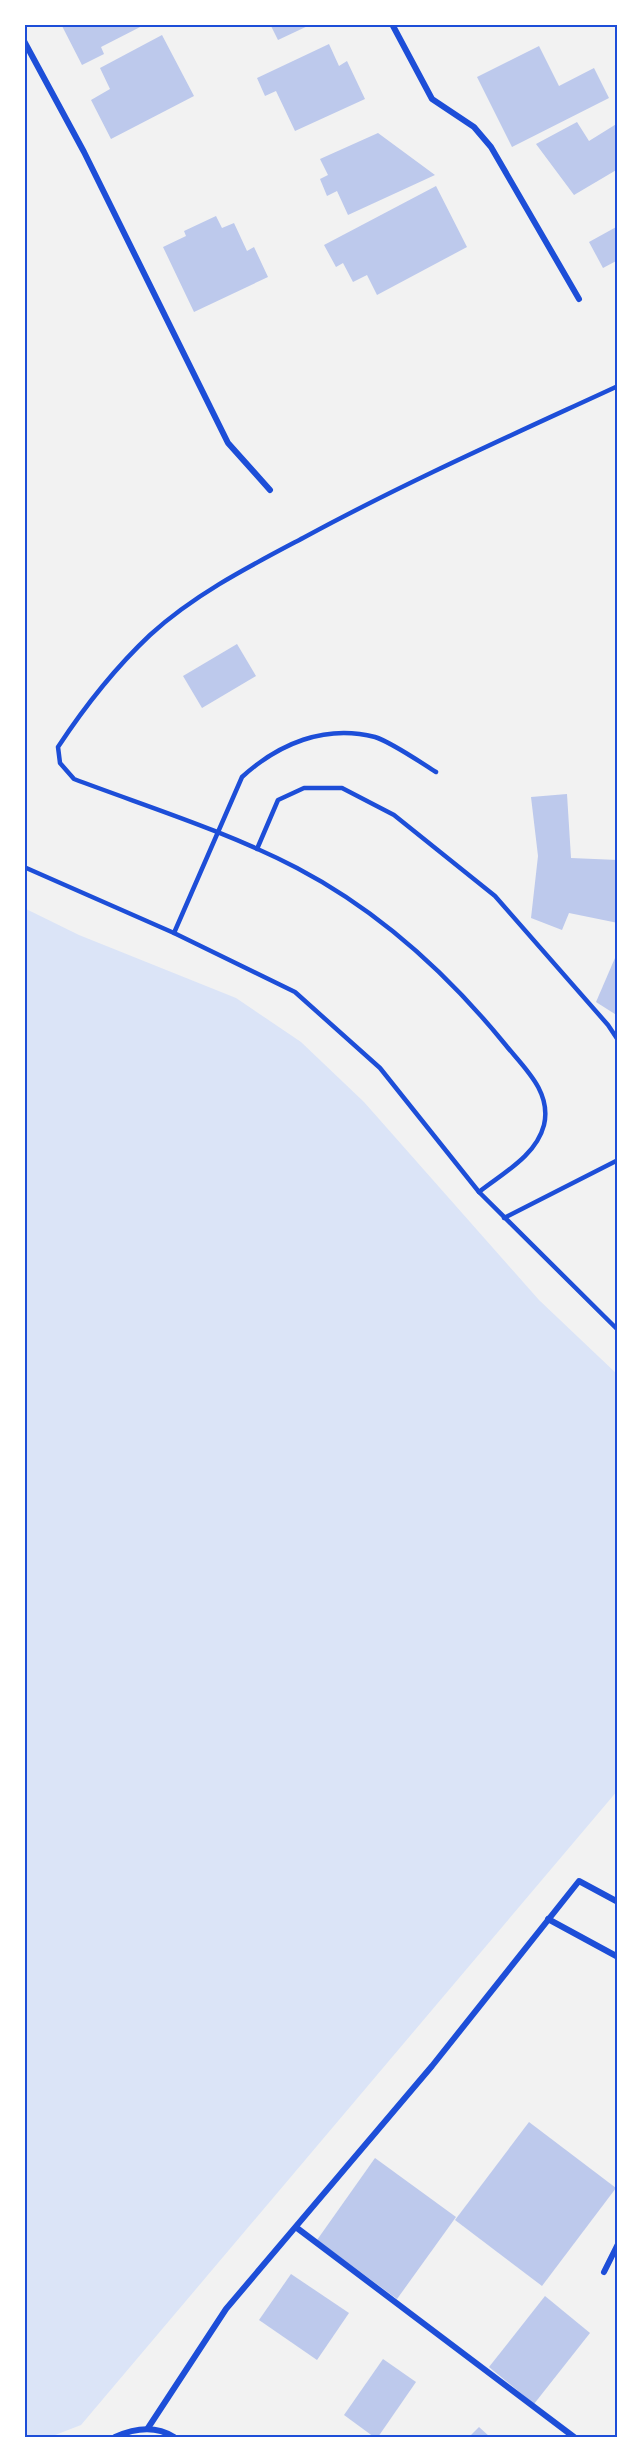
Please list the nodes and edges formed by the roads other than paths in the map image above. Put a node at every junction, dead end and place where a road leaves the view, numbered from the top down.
1 (392, 24) edge
2 (24, 41) edge
3 (579, 299) dead end
4 (618, 386) edge
5 (270, 490) dead end
6 (436, 772) dead end
7 (217, 833) junction
8 (257, 849) junction
9 (24, 867) edge
10 (174, 933) junction
11 (618, 1040) edge
12 (618, 1160) edge
13 (479, 1192) junction
14 (504, 1218) junction
15 (618, 1330) edge
16 (618, 1902) edge
17 (548, 1919) junction
18 (618, 1957) edge
19 (297, 2228) junction
20 (618, 2244) edge
21 (604, 2272) dead end
22 (148, 2428) junction
23 (115, 2437) edge
24 (174, 2437) edge
25 (574, 2437) edge

1 - 3 street
2 - 5 street
4 - 7 lane
6 - 7 lane
7 - 8 lane
7 - 10 lane
8 - 11 lane
8 - 13 lane
9 - 10 lane
10 - 13 lane
12 - 14 lane
13 - 14 lane
14 - 15 lane
16 - 17 street
17 - 18 street
17 - 19 street
19 - 22 street
19 - 25 street
20 - 21 street
22 - 23 street
22 - 24 street

